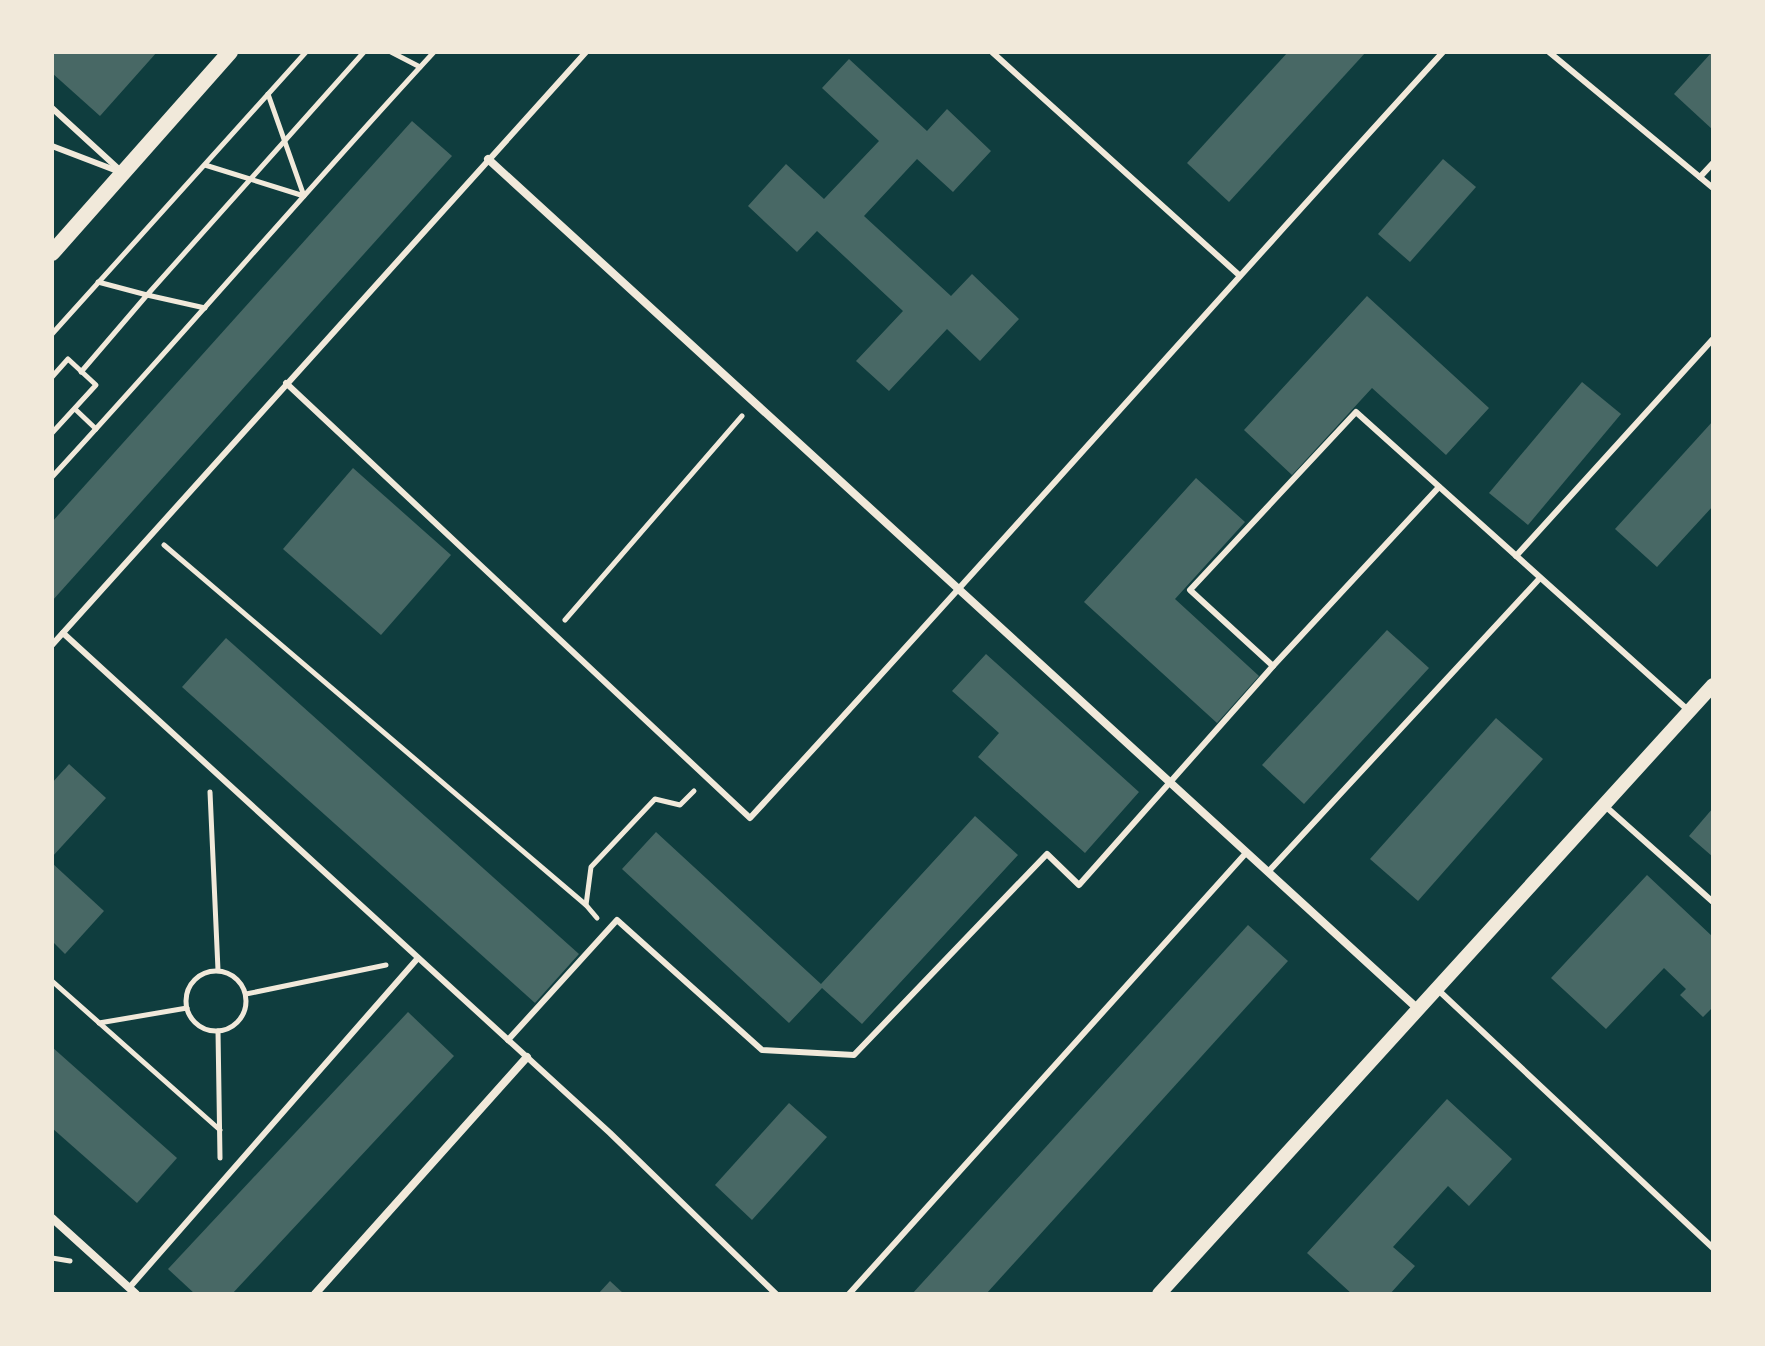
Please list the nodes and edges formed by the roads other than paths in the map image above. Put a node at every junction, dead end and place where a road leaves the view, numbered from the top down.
1 (230, 52) edge
2 (586, 52) edge
3 (992, 52) edge
4 (1443, 52) edge
5 (1549, 52) edge
6 (54, 110) edge
7 (52, 146) edge
8 (488, 159) junction
9 (1713, 163) edge
10 (123, 174) junction
11 (1700, 177) junction
12 (1713, 188) edge
13 (52, 253) edge
14 (1239, 275) junction
15 (1713, 339) edge
16 (286, 383) junction
17 (1439, 487) junction
18 (1516, 556) junction
19 (1540, 578) junction
20 (959, 591) junction
21 (63, 633) junction
22 (52, 645) edge
23 (1273, 666) junction
24 (1713, 685) edge
25 (1689, 711) junction
26 (1169, 782) junction
27 (1604, 805) junction
28 (1246, 853) junction
29 (1268, 872) junction
30 (1713, 902) edge
31 (418, 958) junction
32 (1436, 988) junction
33 (1418, 1009) junction
34 (508, 1040) junction
35 (527, 1057) junction
36 (52, 1218) edge
37 (1713, 1248) edge
38 (133, 1291) edge
39 (315, 1294) edge
40 (776, 1294) edge
41 (849, 1294) edge
42 (1159, 1294) edge

1 - 10 main road
2 - 8 lane
3 - 14 lane
4 - 14 lane
5 - 11 lane
6 - 10 lane
7 - 10 lane
8 - 16 lane
8 - 20 street
9 - 11 lane
10 - 13 main road
11 - 12 lane
14 - 20 lane
15 - 18 lane
16 - 20 lane
16 - 21 lane
17 - 18 lane
17 - 23 lane
17 - 23 lane
18 - 19 lane
19 - 25 lane
19 - 29 lane
20 - 26 street
21 - 22 lane
21 - 31 lane
23 - 26 lane
24 - 25 street
25 - 27 street
26 - 28 street
26 - 34 lane
27 - 30 lane
27 - 32 street
28 - 29 street
28 - 41 lane
29 - 33 street
31 - 34 lane
31 - 38 lane
32 - 33 street
32 - 37 lane
33 - 42 street
34 - 35 lane
35 - 39 street
35 - 40 lane
36 - 38 street

